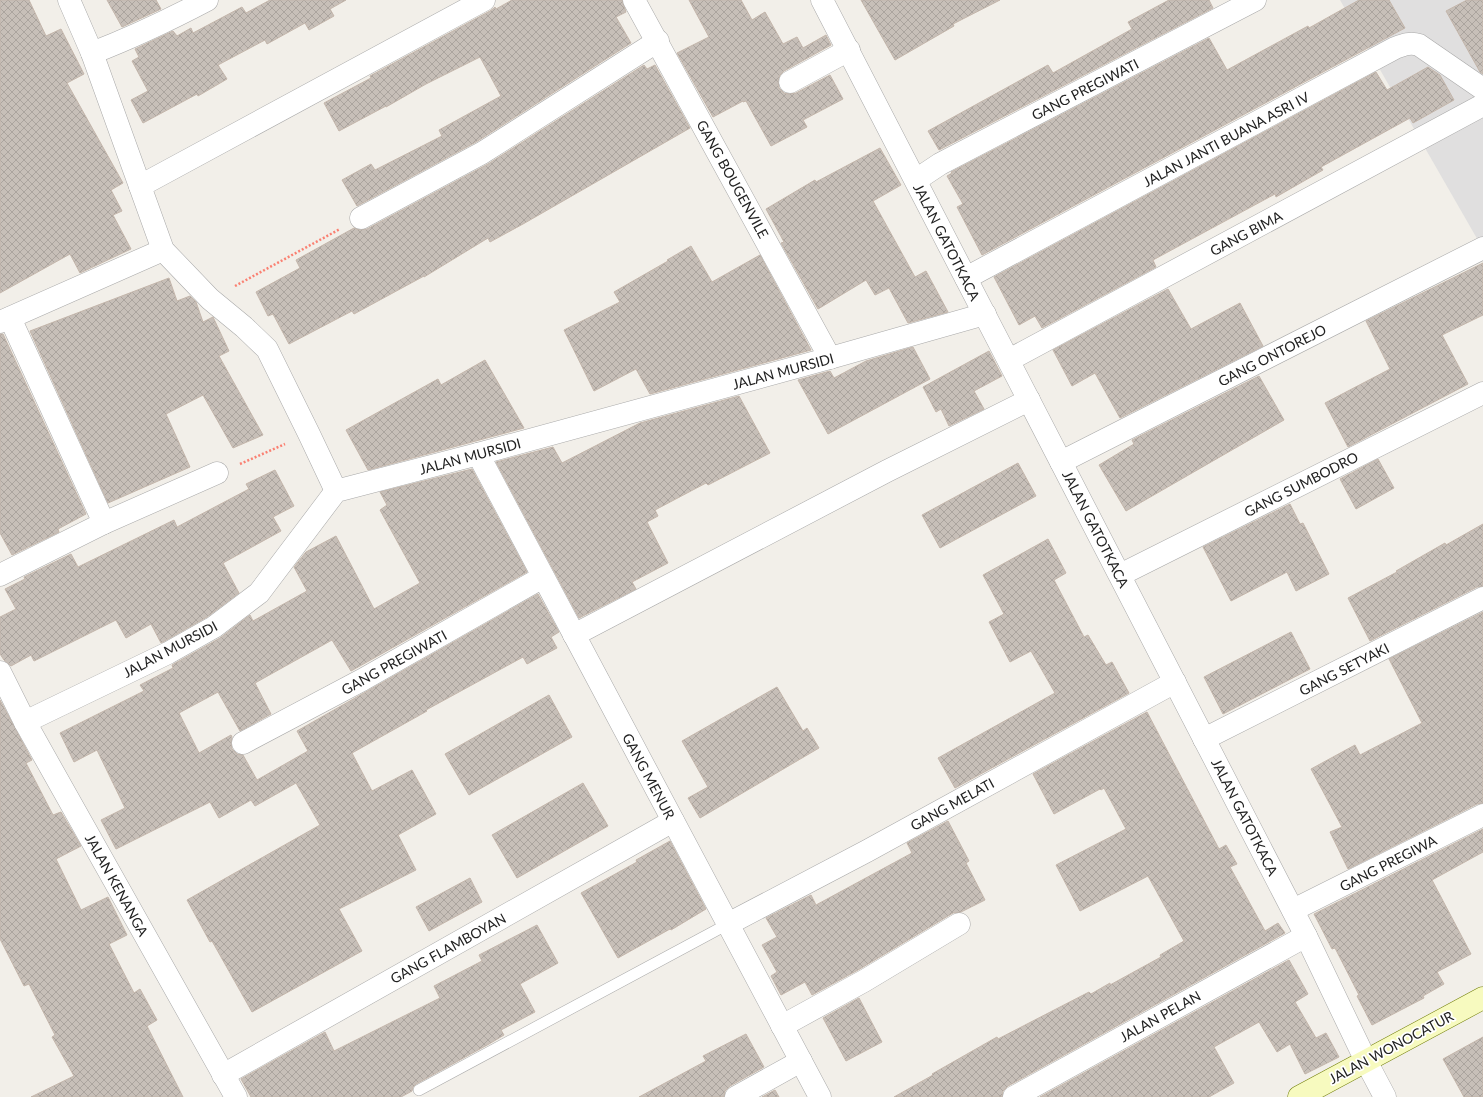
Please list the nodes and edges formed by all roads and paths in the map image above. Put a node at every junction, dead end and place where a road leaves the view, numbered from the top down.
1 (69, 0) edge
2 (207, 0) edge
3 (484, 0) edge
4 (634, 0) edge
5 (823, 0) edge
6 (1255, 0) edge
7 (658, 41) junction
8 (849, 50) junction
9 (92, 53) junction
10 (790, 82) dead end
11 (1483, 89) edge
12 (1483, 106) edge
13 (916, 180) junction
14 (140, 186) junction
15 (361, 218) joint
16 (1483, 248) edge
17 (163, 250) junction
18 (966, 278) junction
19 (210, 300) junction
20 (985, 314) junction
21 (5, 320) edge
22 (830, 358) junction
23 (1009, 360) junction
24 (1483, 393) edge
25 (1029, 400) junction
26 (309, 434) junction
27 (478, 454) junction
28 (1061, 462) junction
29 (217, 473) joint
30 (336, 491) junction
31 (104, 523) junction
32 (0, 575) edge
33 (1120, 575) junction
34 (543, 577) junction
35 (1483, 598) edge
36 (574, 635) junction
37 (0, 672) edge
38 (1176, 682) junction
39 (25, 722) junction
40 (1204, 738) junction
41 (243, 743) dead end
42 (1483, 815) edge
43 (674, 821) junction
44 (1293, 910) junction
45 (728, 924) junction
46 (959, 924) dead end
47 (1306, 936) junction
48 (1483, 998) edge
49 (782, 1026) junction
50 (801, 1061) junction
51 (1366, 1061) junction
52 (223, 1075) junction
53 (419, 1090) dead end
54 (236, 1097) edge
55 (736, 1097) edge
56 (820, 1097) edge
57 (1014, 1097) edge
58 (1299, 1097) edge
59 (1385, 1097) edge

1 - 9 street
2 - 9 street
3 - 14 street
4 - 7 street, GANG BOUGENVILE
5 - 8 street, JALAN GATOTKACA
6 - 13 street, GANG PREGIWATI
7 - 15 street
7 - 22 street, GANG BOUGENVILE
8 - 10 street
8 - 13 street, JALAN GATOTKACA
9 - 14 street
11 - 18 street, JALAN JANTI BUANA ASRI IV
12 - 23 street, GANG BIMA
13 - 18 street, JALAN GATOTKACA
14 - 17 street
15 - 19 path
16 - 28 street, GANG ONTOREJO
17 - 19 street
17 - 21 street
18 - 20 street, JALAN GATOTKACA
19 - 26 street
20 - 22 street, JALAN MURSIDI
20 - 23 street, JALAN GATOTKACA
21 - 31 street
22 - 27 street, JALAN MURSIDI
23 - 25 street, JALAN GATOTKACA
24 - 33 street, GANG SUMBODRO
25 - 28 street, JALAN GATOTKACA
25 - 36 street
26 - 29 path
26 - 30 street
27 - 30 street, JALAN MURSIDI
27 - 34 street, GANG MENUR
28 - 33 street, JALAN GATOTKACA
29 - 31 street
30 - 39 street, JALAN MURSIDI
31 - 32 street
33 - 38 street, JALAN GATOTKACA
34 - 36 street, GANG MENUR
34 - 41 street, GANG PREGIWATI
35 - 40 street, GANG SETYAKI
36 - 43 street, GANG MENUR
37 - 39 street, JALAN KENANGA
38 - 40 street, JALAN GATOTKACA
38 - 45 street, GANG MELATI
39 - 52 street, JALAN KENANGA
40 - 44 street, JALAN GATOTKACA
42 - 44 street, GANG PREGIWA
43 - 45 street, GANG MENUR
43 - 52 street, GANG FLAMBOYAN
44 - 47 street, JALAN GATOTKACA
45 - 49 street, GANG MENUR
45 - 53 lane
46 - 49 street
47 - 51 street, JALAN GATOTKACA
47 - 57 street, JALAN PELAN
48 - 51 street, JALAN WONOCATUR
49 - 50 street, GANG MENUR
50 - 55 street
50 - 56 street, GANG MENUR
51 - 58 street, JALAN WONOCATUR
51 - 59 street, JALAN GATOTKACA
52 - 54 street, JALAN KENANGA

